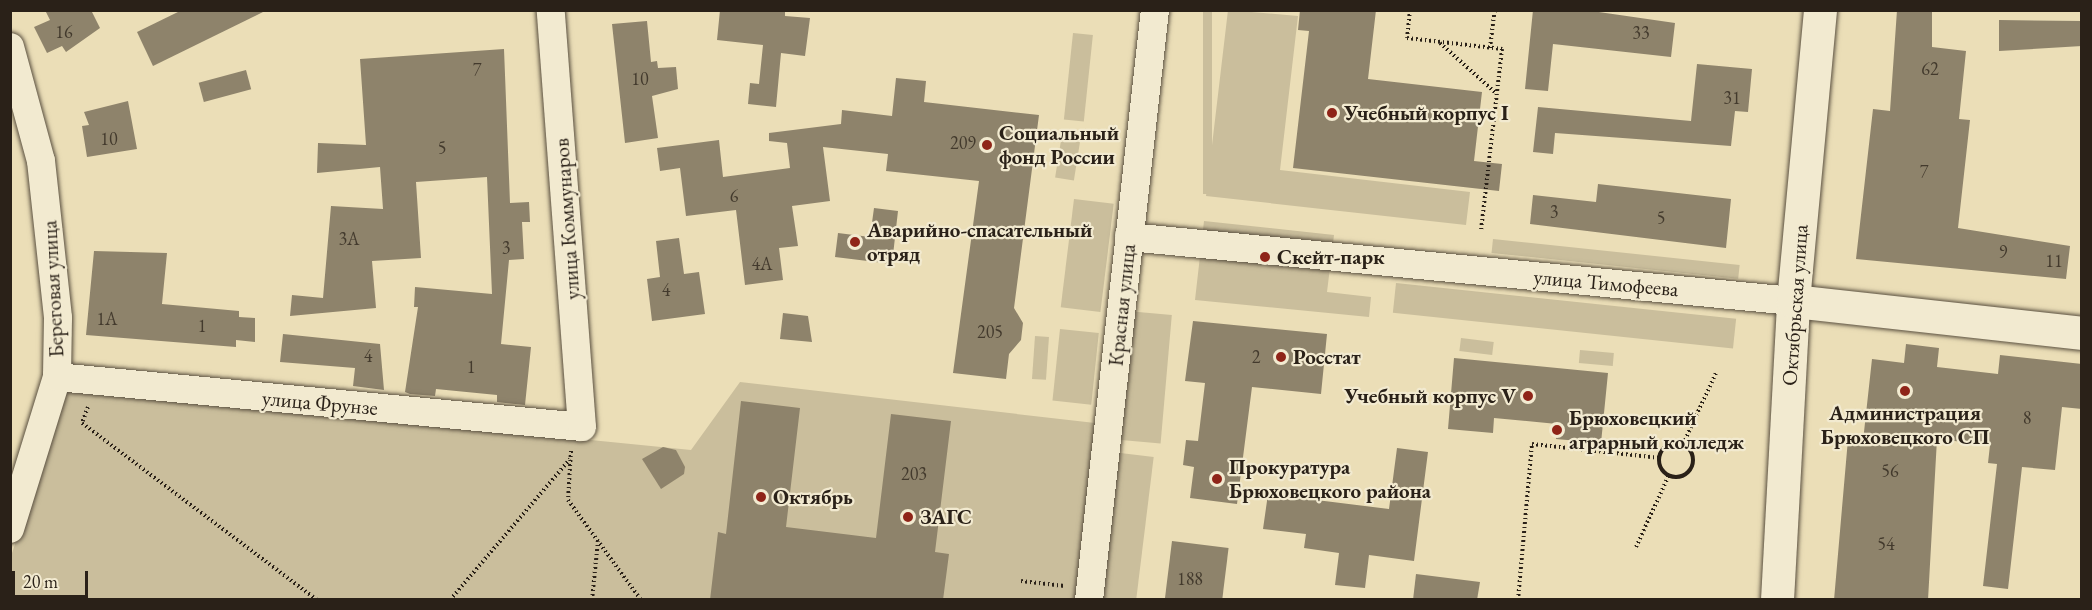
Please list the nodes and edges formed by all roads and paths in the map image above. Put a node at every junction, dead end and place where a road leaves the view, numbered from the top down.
1 (551, 10) edge
2 (1155, 10) edge
3 (1410, 10) edge
4 (1494, 10) edge
5 (1820, 10) edge
6 (1439, 42) junction
7 (10, 47) edge
8 (1490, 48) junction
9 (1497, 94) junction
10 (1482, 231) dead end
11 (1129, 237) junction
12 (1793, 301) junction
13 (2082, 333) edge
14 (1716, 373) dead end
15 (57, 377) junction
16 (82, 423) dead end
17 (577, 427) junction
18 (1683, 444) junction
19 (1660, 458) junction
20 (570, 459) junction
21 (1669, 475) junction
22 (10, 530) edge
23 (598, 541) junction
24 (1636, 547) dead end
25 (1021, 580) dead end
26 (1089, 594) edge
27 (317, 600) edge
28 (450, 600) edge
29 (592, 600) edge
30 (641, 600) edge
31 (1518, 600) edge
32 (1777, 600) edge

1 - 17 street, улица Коммунаров
2 - 11 street, Красная улица
3 - 6 path
4 - 8 path
5 - 12 street, Октябрьская улица
6 - 8 path
6 - 9 path
7 - 15 street, Береговая улица
8 - 9 path
9 - 10 path
11 - 12 street, улица Тимофеева
11 - 26 street, Красная улица
12 - 13 street, улица Тимофеева
12 - 32 street, Октябрьская улица
14 - 18 path
15 - 17 street, улица Фрунзе
15 - 22 street, Береговая улица
16 - 27 path
17 - 20 path
18 - 19 path
18 - 21 path
19 - 21 path
19 - 31 path
20 - 23 path
20 - 28 path
21 - 24 path
23 - 29 path
23 - 30 path
25 - 26 path

